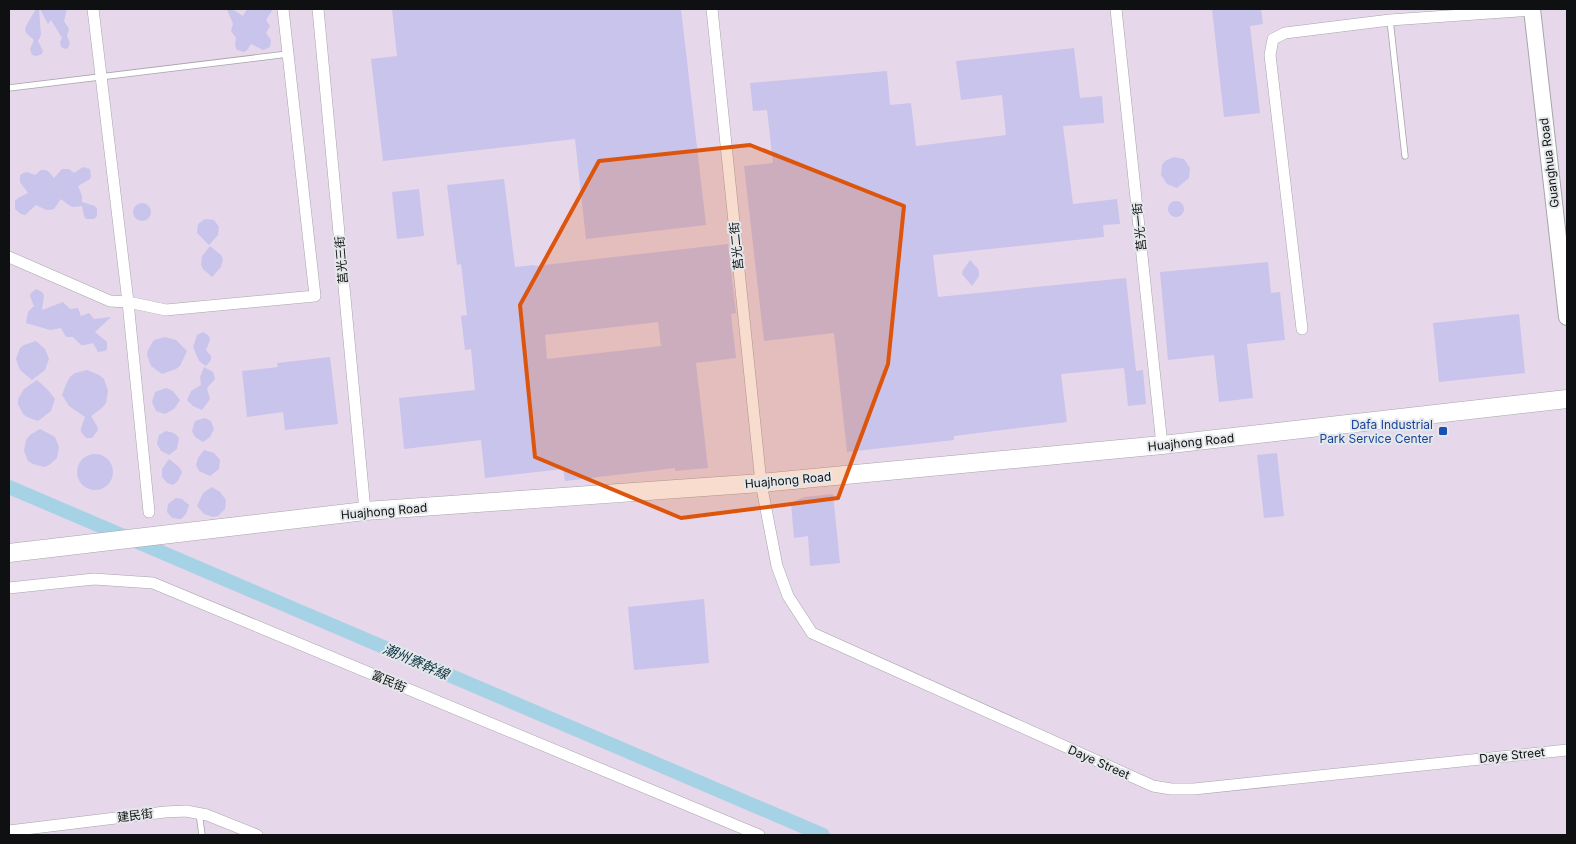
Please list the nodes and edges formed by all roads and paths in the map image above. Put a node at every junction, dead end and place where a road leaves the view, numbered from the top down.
1 (94, 9) edge
2 (283, 9) edge
3 (318, 9) edge
4 (712, 9) edge
5 (1116, 9) edge
6 (1532, 9) edge
7 (1390, 20) junction
8 (288, 54) junction
9 (101, 78) junction
10 (9, 88) edge
11 (1405, 156) dead end
12 (9, 257) edge
13 (128, 302) junction
14 (1567, 317) edge
15 (1302, 329) dead end
16 (1567, 400) edge
17 (1162, 445) junction
18 (761, 483) junction
19 (365, 511) junction
20 (149, 512) dead end
21 (9, 554) edge
22 (9, 588) edge
23 (1567, 750) edge
24 (200, 813) junction
25 (9, 830) edge
26 (202, 835) edge
27 (257, 835) edge
28 (759, 835) edge

1 - 9 street
2 - 8 street
3 - 19 street, 莒光三街
4 - 18 street, 莒光二街
5 - 17 street, 莒光一街
6 - 7 street
6 - 14 street, Guanghua Road
7 - 11 lane
7 - 15 street
8 - 9 lane
8 - 13 street
9 - 10 lane
9 - 13 street
12 - 13 street
13 - 20 street
16 - 17 main road, Huajhong Road
17 - 18 main road, Huajhong Road
18 - 19 main road, Huajhong Road
18 - 23 street, Daye Street
19 - 21 main road, Huajhong Road
22 - 28 street, 富民街
24 - 25 street, 建民街
24 - 26 lane
24 - 27 street, 建民街

